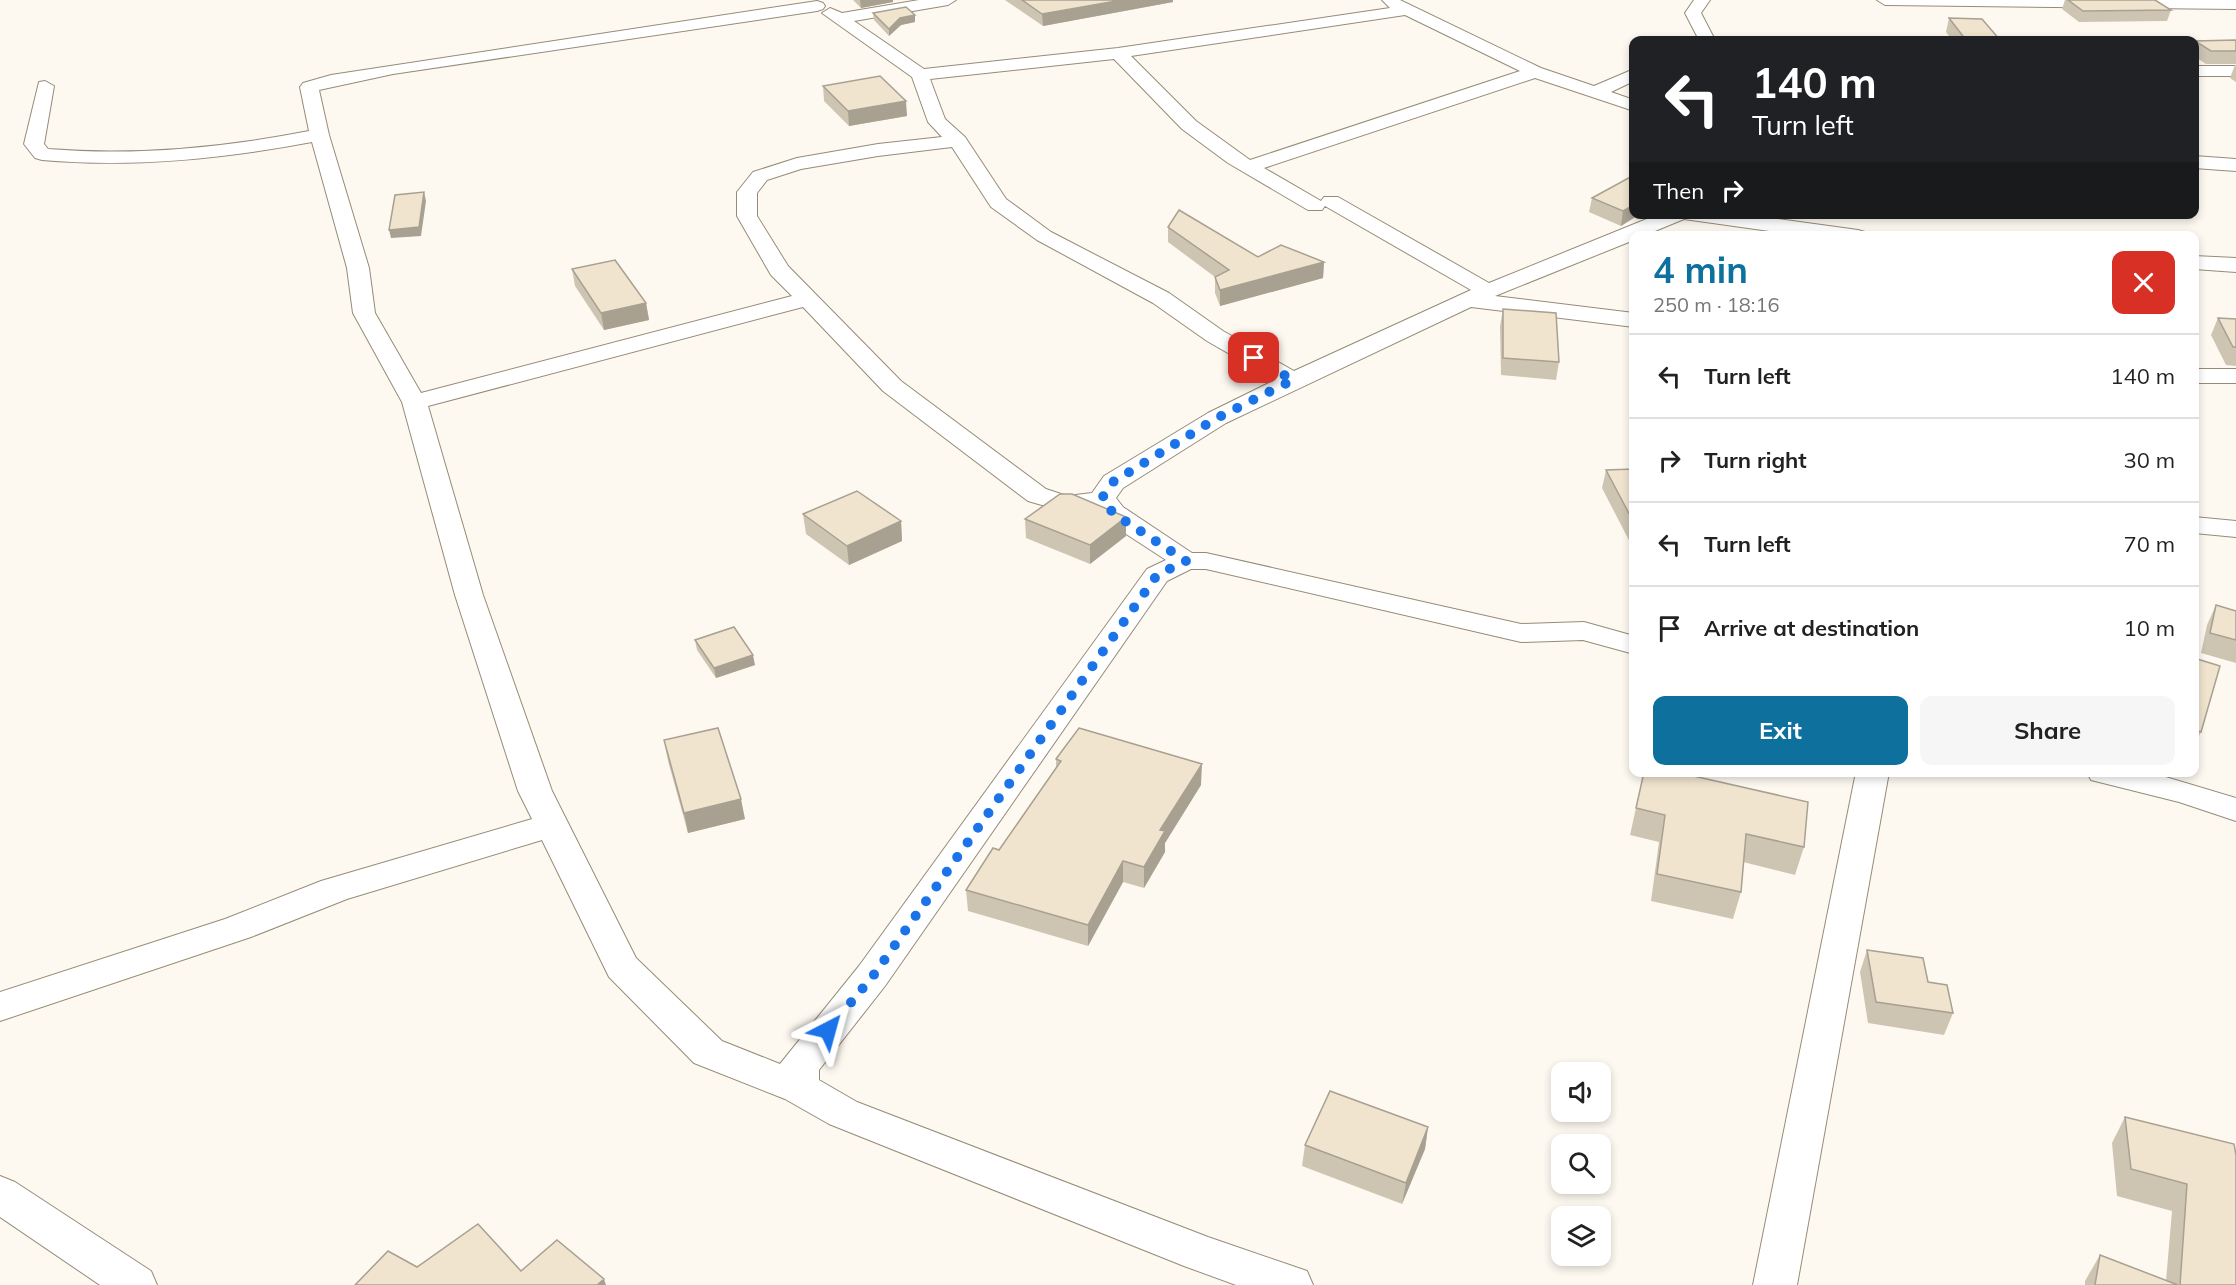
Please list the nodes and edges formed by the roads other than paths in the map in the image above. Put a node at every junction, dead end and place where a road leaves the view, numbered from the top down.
1 (948, 0) edge
2 (1386, 0) edge
3 (1702, 0) edge
4 (1885, 0) edge
5 (2236, 4) edge
6 (822, 8) edge
7 (1406, 10) junction
8 (1705, 36) edge
9 (1118, 53) junction
10 (2199, 70) edge
11 (2236, 71) edge
12 (1535, 72) junction
13 (920, 75) junction
14 (1629, 76) edge
15 (45, 86) dead end
16 (1595, 93) junction
17 (1629, 104) edge
18 (319, 135) junction
19 (958, 141) junction
20 (2199, 162) edge
21 (2236, 165) edge
22 (1248, 167) junction
23 (1666, 219) edge
24 (1728, 219) edge
25 (1637, 231) edge
26 (1820, 231) edge
27 (1629, 234) edge
28 (2199, 262) edge
29 (2236, 265) edge
30 (1478, 296) junction
31 (807, 299) junction
32 (1629, 319) edge
33 (2199, 376) edge
34 (2236, 376) edge
35 (1293, 380) junction
36 (414, 402) junction
37 (1102, 498) junction
38 (2199, 525) edge
39 (2236, 529) edge
40 (1186, 561) junction
41 (1629, 644) edge
42 (1872, 777) edge
43 (2123, 777) edge
44 (2236, 810) edge
45 (552, 825) junction
46 (0, 1007) edge
47 (799, 1088) junction
48 (0, 1194) edge
49 (135, 1285) edge
50 (1291, 1285) edge
51 (1775, 1285) edge

1 - 6 street
2 - 7 street
3 - 8 street
4 - 5 street
6 - 13 street
6 - 18 street
7 - 9 street
7 - 12 street
9 - 13 street
9 - 22 street
10 - 11 street
12 - 16 street
12 - 22 street
13 - 19 street
14 - 16 street
15 - 18 street
16 - 17 street
18 - 36 street
19 - 31 street
19 - 35 street
20 - 21 street
22 - 30 street
23 - 25 street
24 - 26 street
27 - 30 street
28 - 29 street
30 - 32 street
30 - 35 street
31 - 36 street
31 - 37 street
33 - 34 street
35 - 37 street
36 - 45 street
37 - 40 street
38 - 39 street
40 - 41 street
40 - 47 street
42 - 51 street
43 - 44 street
45 - 46 street
45 - 47 street
47 - 50 street
48 - 49 street

